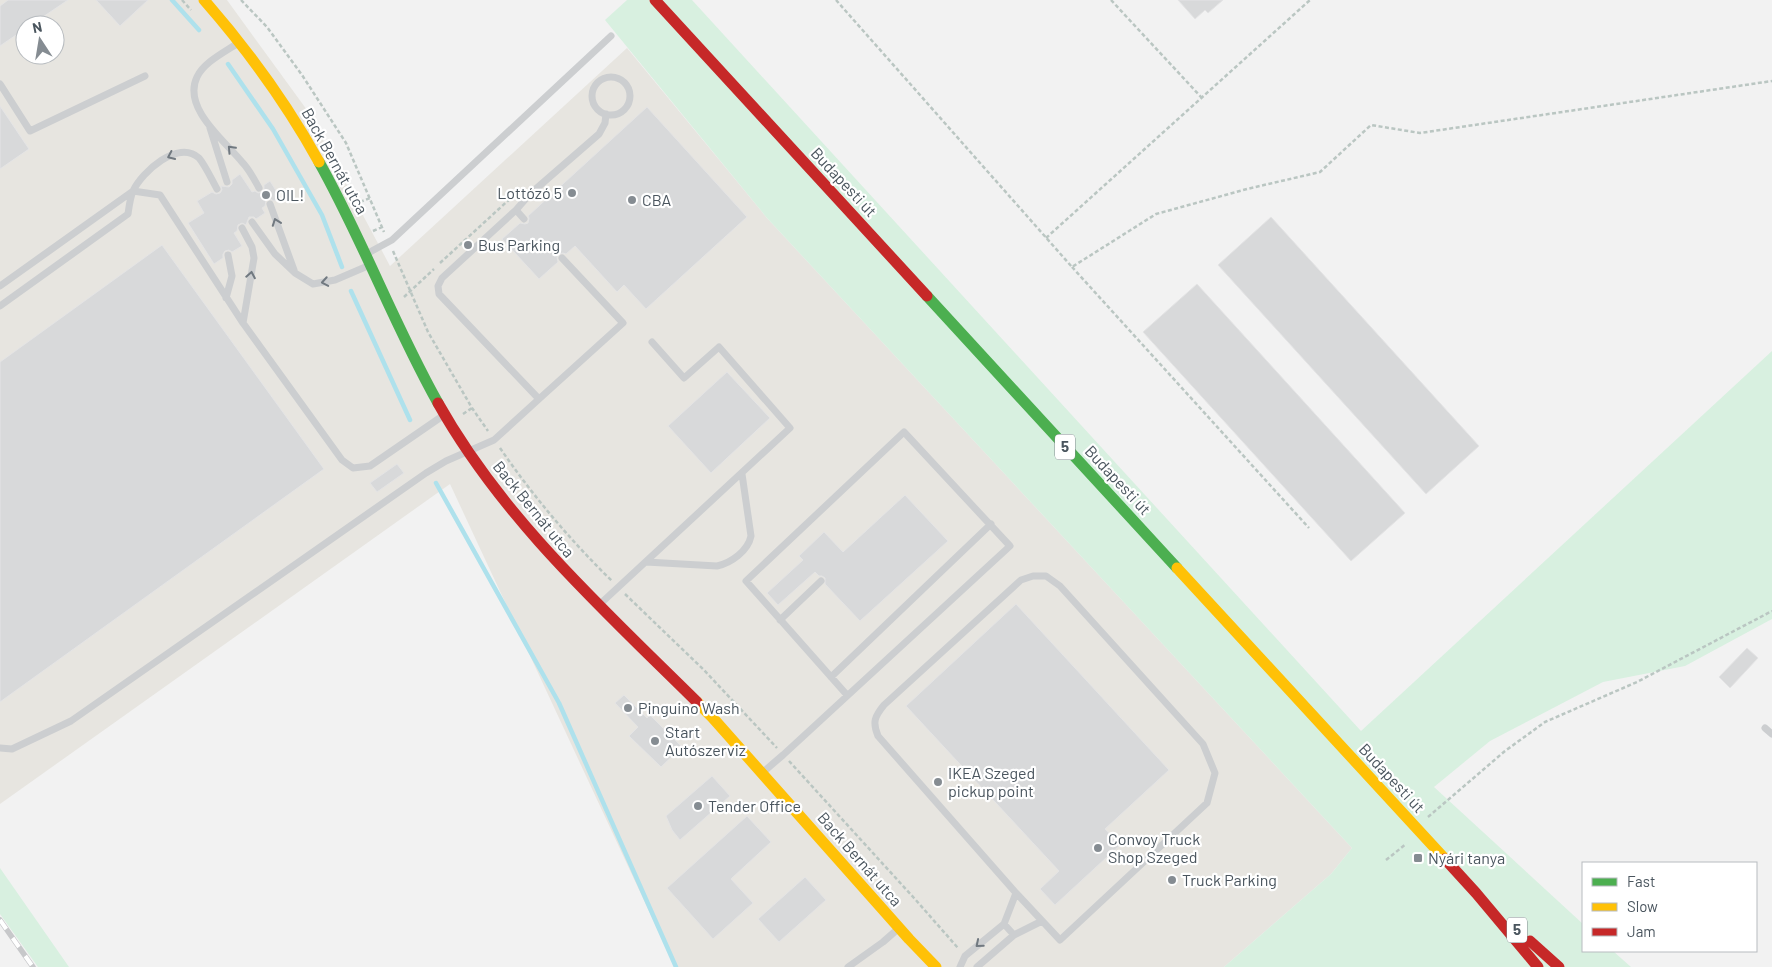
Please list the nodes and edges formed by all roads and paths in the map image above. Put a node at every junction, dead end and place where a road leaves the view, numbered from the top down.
1 (204, 0) edge
2 (241, 0) edge
3 (655, 0) edge
4 (836, 0) edge
5 (1111, 0) edge
6 (1310, 0) edge
7 (611, 36) dead end
8 (239, 43) junction
9 (145, 76) dead end
10 (1772, 81) edge
11 (0, 84) edge
12 (1201, 97) junction
13 (606, 114) junction
14 (208, 125) junction
15 (227, 182) dead end
16 (259, 188) dead end
17 (217, 189) dead end
18 (133, 191) junction
19 (370, 198) junction
20 (270, 204) dead end
21 (354, 205) dead end
22 (516, 210) junction
23 (524, 219) dead end
24 (252, 222) dead end
25 (382, 227) junction
26 (242, 228) dead end
27 (367, 233) dead end
28 (1046, 238) junction
29 (389, 242) junction
30 (228, 255) dead end
31 (562, 258) dead end
32 (368, 259) junction
33 (1072, 266) junction
34 (295, 273) junction
35 (0, 286) edge
36 (226, 298) junction
37 (0, 306) edge
38 (243, 323) junction
39 (652, 342) dead end
40 (538, 399) junction
41 (444, 415) junction
42 (494, 440) junction
43 (467, 451) junction
44 (742, 474) junction
45 (991, 524) junction
46 (1309, 528) dead end
47 (646, 562) junction
48 (821, 582) dead end
49 (618, 587) junction
50 (599, 605) junction
51 (1772, 611) edge
52 (780, 620) junction
53 (831, 677) junction
54 (847, 695) junction
55 (1764, 728) dead end
56 (1772, 734) edge
57 (0, 748) edge
58 (783, 755) junction
59 (762, 774) junction
60 (1416, 828) junction
61 (1406, 844) dead end
62 (1386, 860) dead end
63 (1016, 893) junction
64 (1476, 893) junction
65 (1042, 921) junction
66 (1004, 924) junction
67 (899, 928) junction
68 (1014, 935) junction
69 (965, 956) junction
70 (848, 967) edge
71 (936, 967) edge
72 (960, 967) edge
73 (977, 967) edge
74 (1538, 967) edge
75 (1559, 967) edge

1 - 8 main road, Back Bernát utca
2 - 19 path
3 - 60 main road, Budapesti út / 5
4 - 28 path
5 - 12 path
6 - 12 path
7 - 29 lane
8 - 14 lane
8 - 32 main road, Back Bernát utca
9 - 11 lane
10 - 33 path
12 - 28 path
13 - 13 lane
13 - 22 lane
14 - 15 lane
16 -> 14 lane
17 -> 18 lane
18 - 35 lane
18 - 36 lane
18 - 37 lane
19 - 21 path
19 - 25 path
34 -> 20 lane
22 - 23 lane
22 - 40 lane
24 - 34 lane
25 - 27 path
25 - 29 path
38 -> 26 lane
28 - 33 path
29 - 32 lane
29 - 42 path
30 - 36 lane
31 - 40 lane
32 -> 34 lane
32 - 41 main road, Back Bernát utca
33 - 46 path
36 - 38 lane
38 - 41 lane
39 - 44 lane
40 - 42 lane
41 - 43 main road, Back Bernát utca
42 - 43 lane
42 - 49 path
43 - 50 main road, Back Bernát utca
43 - 57 lane
44 - 47 lane
44 - 47 lane
45 - 52 lane
45 - 53 lane
45 - 54 lane
47 - 49 lane
48 - 52 lane
49 - 50 lane
49 - 58 path
50 - 59 main road, Back Bernát utca
51 - 60 path
52 - 53 lane
53 - 54 lane
54 - 58 lane
55 - 56 lane
58 - 59 lane
58 - 69 path
59 - 67 main road, Back Bernát utca
60 - 64 main road, Budapesti út / 5
61 - 62 path
63 - 65 lane
63 - 65 lane
63 - 66 lane
64 - 74 main road, Budapesti út / 5
64 - 75 main road, Budapesti út / 5
65 - 68 lane
66 - 68 lane
66 -> 69 lane
67 - 70 lane
67 - 71 main road, Back Bernát utca
68 - 73 lane
69 - 72 lane

